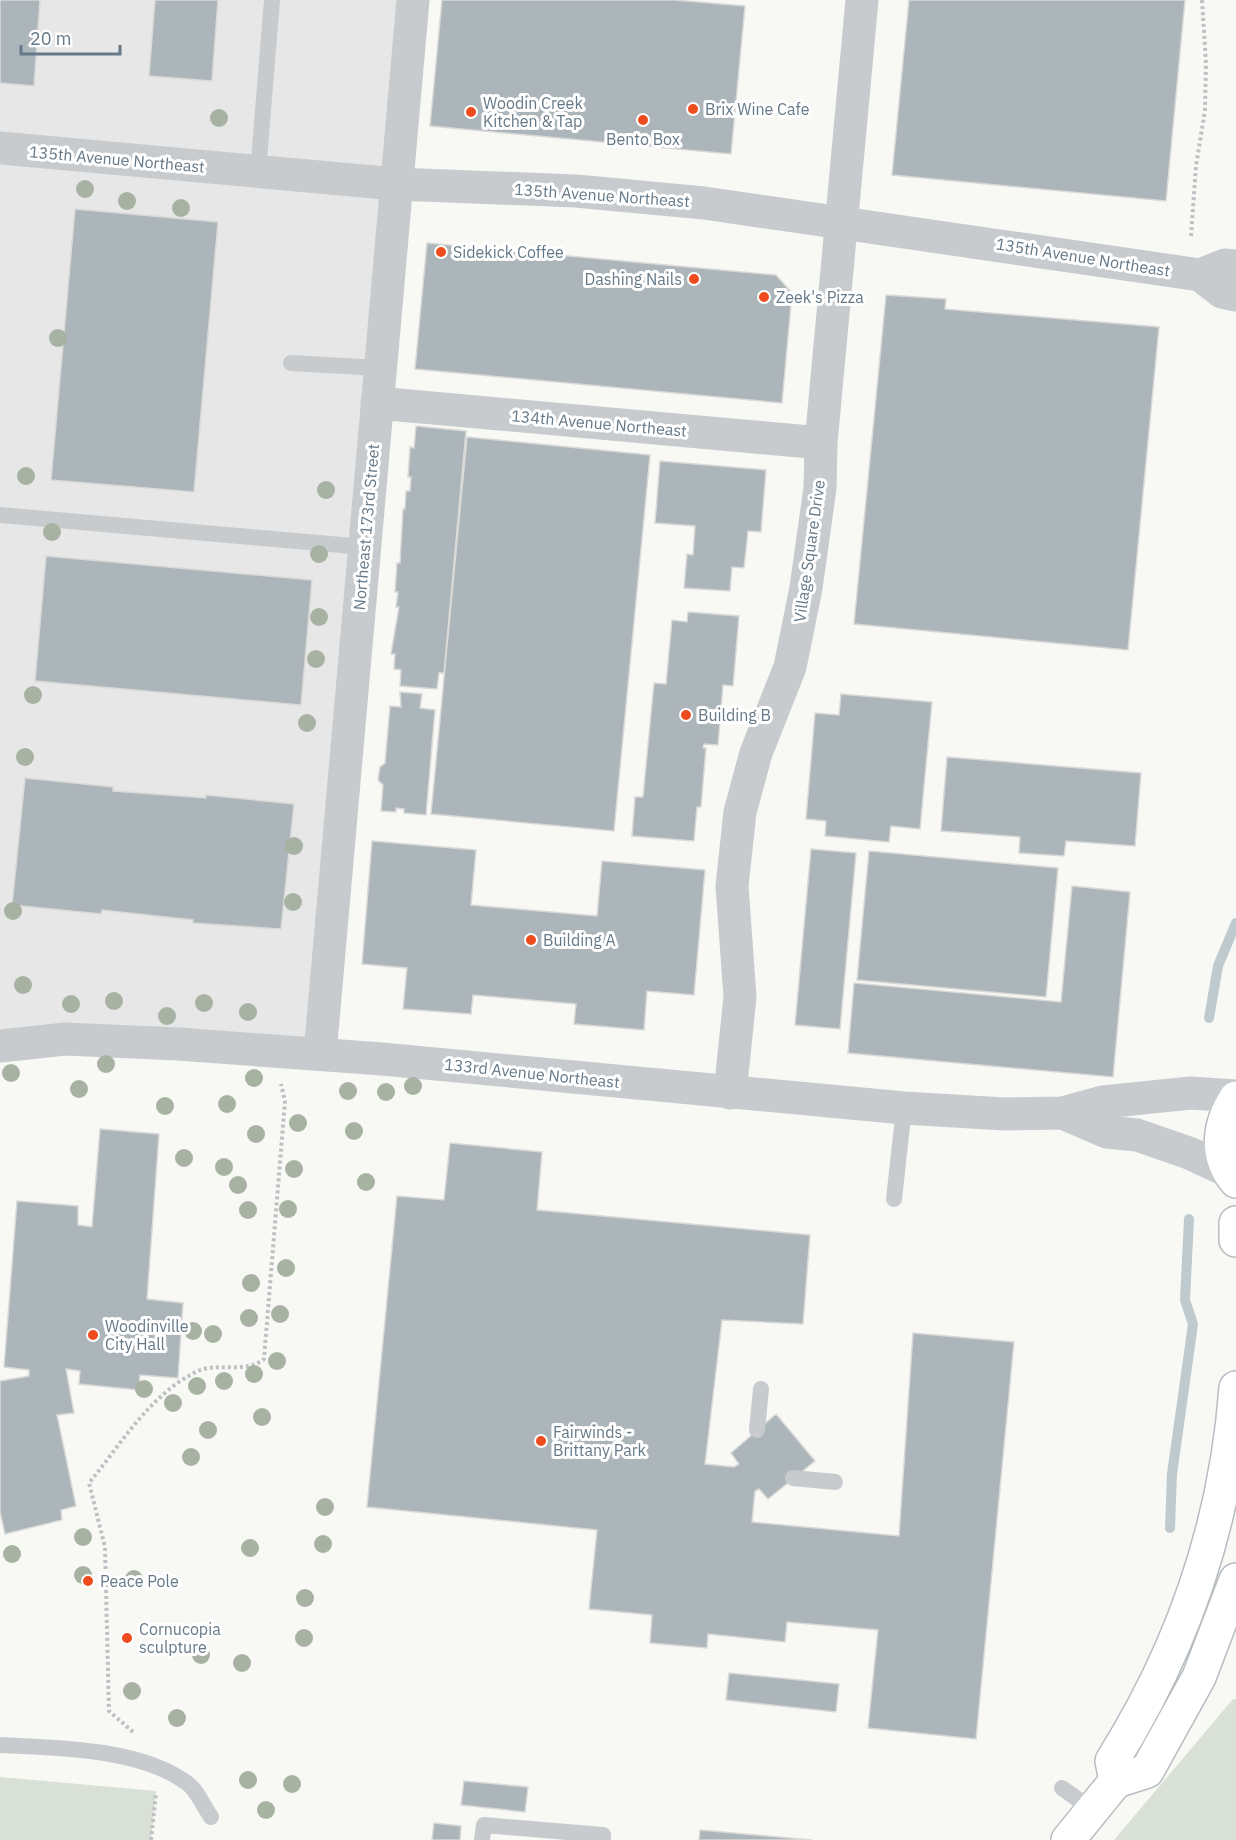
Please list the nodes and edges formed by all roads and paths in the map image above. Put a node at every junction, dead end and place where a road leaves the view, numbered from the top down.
1 (272, 0) edge
2 (413, 0) edge
3 (862, 0) edge
4 (1202, 0) edge
5 (0, 148) edge
6 (258, 172) junction
7 (396, 184) junction
8 (841, 221) junction
9 (1191, 236) dead end
10 (1236, 266) edge
11 (1200, 275) junction
12 (1236, 295) edge
13 (291, 363) dead end
14 (380, 368) junction
15 (377, 403) junction
16 (821, 443) junction
17 (0, 515) edge
18 (364, 547) junction
19 (0, 1046) edge
20 (320, 1054) junction
21 (281, 1081) dead end
22 (730, 1093) junction
23 (1236, 1097) edge
24 (904, 1108) junction
25 (1063, 1113) junction
26 (1232, 1176) edge
27 (894, 1199) dead end
28 (1236, 1223) edge
29 (1236, 1240) edge
30 (1236, 1388) edge
31 (760, 1389) dead end
32 (757, 1430) dead end
33 (794, 1478) dead end
34 (836, 1482) dead end
35 (1236, 1580) edge
36 (0, 1745) edge
37 (158, 1767) junction
38 (1116, 1781) junction
39 (1062, 1788) dead end
40 (1094, 1811) junction
41 (211, 1817) dead end
42 (151, 1840) edge
43 (483, 1840) edge
44 (603, 1840) edge
45 (1068, 1840) edge

1 - 6 lane
2 - 7 street, Northeast 173rd Street
3 - 8 street, Village Square Drive
4 - 9 path
5 - 6 street, 135th Avenue Northeast
6 - 7 street, 135th Avenue Northeast
7 - 8 street, 135th Avenue Northeast
7 - 14 street, Northeast 173rd Street
8 - 11 street, 135th Avenue Northeast
8 - 16 street, Village Square Drive
10 - 11 street, 135th Avenue Northeast
11 - 12 street, 135th Avenue Northeast
13 - 14 lane
14 - 15 street, Northeast 173rd Street
15 - 16 street, 134th Avenue Northeast
15 - 18 street, Northeast 173rd Street
16 - 22 street, Village Square Drive
17 - 18 lane
18 - 20 street, Northeast 173rd Street
19 - 20 street, 133rd Avenue Northeast
20 - 22 street, 133rd Avenue Northeast
21 - 37 path
22 - 24 street, 133rd Avenue Northeast
23 - 25 street, 133rd Avenue Northeast
23 - 26 main road
24 - 25 street, 133rd Avenue Northeast
24 - 27 lane
25 - 26 street, 133rd Avenue Northeast
28 - 29 main road
30 - 38 main road
31 - 32 lane
33 - 34 lane
35 - 38 main road
36 - 37 lane
37 - 41 lane
37 - 42 path
38 - 40 main road
39 - 40 lane
40 - 45 main road
43 - 44 lane

